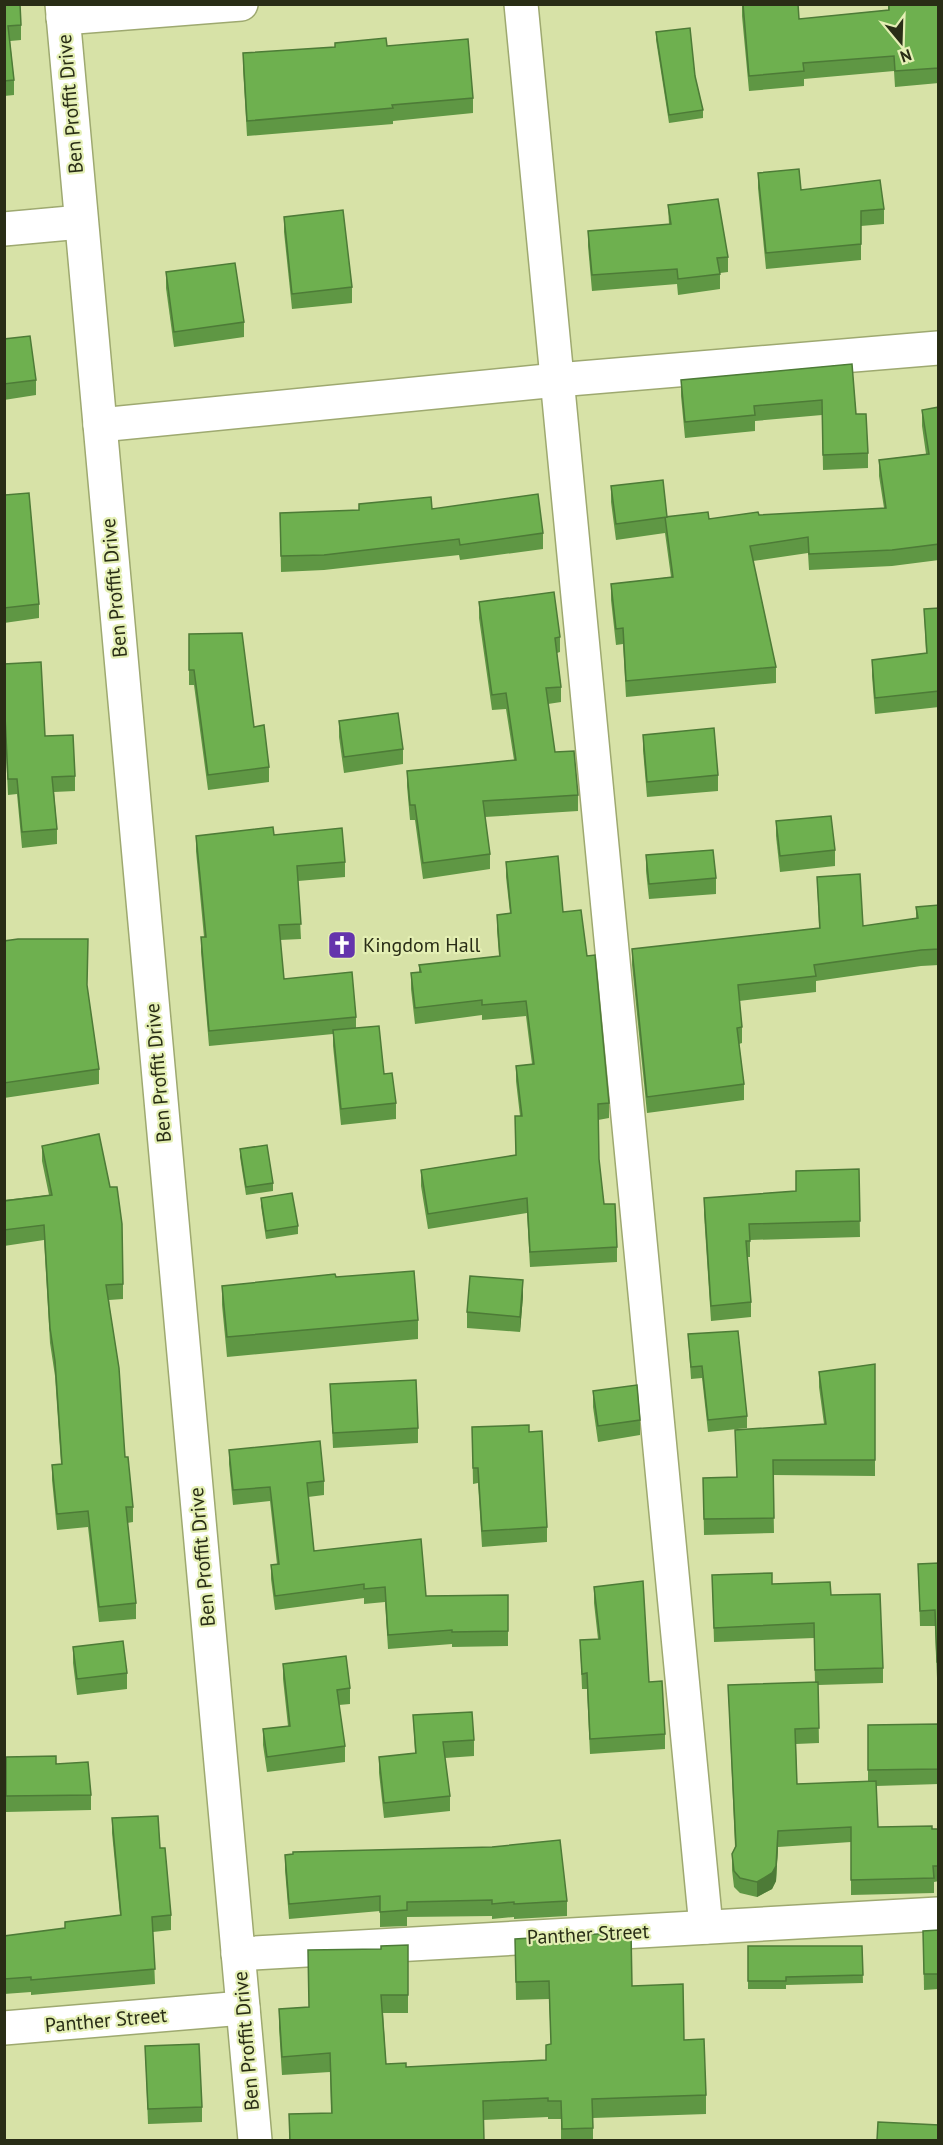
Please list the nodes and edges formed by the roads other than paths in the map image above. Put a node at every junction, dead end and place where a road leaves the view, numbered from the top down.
1 (241, 4) edge
2 (521, 4) edge
3 (159, 7) edge
4 (62, 11) edge
5 (81, 222) junction
6 (4, 228) edge
7 (939, 348) edge
8 (557, 380) junction
9 (99, 424) junction
10 (939, 1914) edge
11 (706, 1927) junction
12 (238, 1954) junction
13 (243, 2008) junction
14 (4, 2028) edge
15 (255, 2140) edge

1 - 3 street
2 - 8 street
3 - 4 street
4 - 5 street, Ben Proffit Drive
5 - 6 street
5 - 9 street, Ben Proffit Drive
7 - 8 street
8 - 9 street
8 - 11 street
9 - 12 street, Ben Proffit Drive
10 - 11 street, Panther Street
11 - 12 street, Panther Street
12 - 13 street, Ben Proffit Drive
13 - 14 street, Panther Street
13 - 15 street, Ben Proffit Drive

